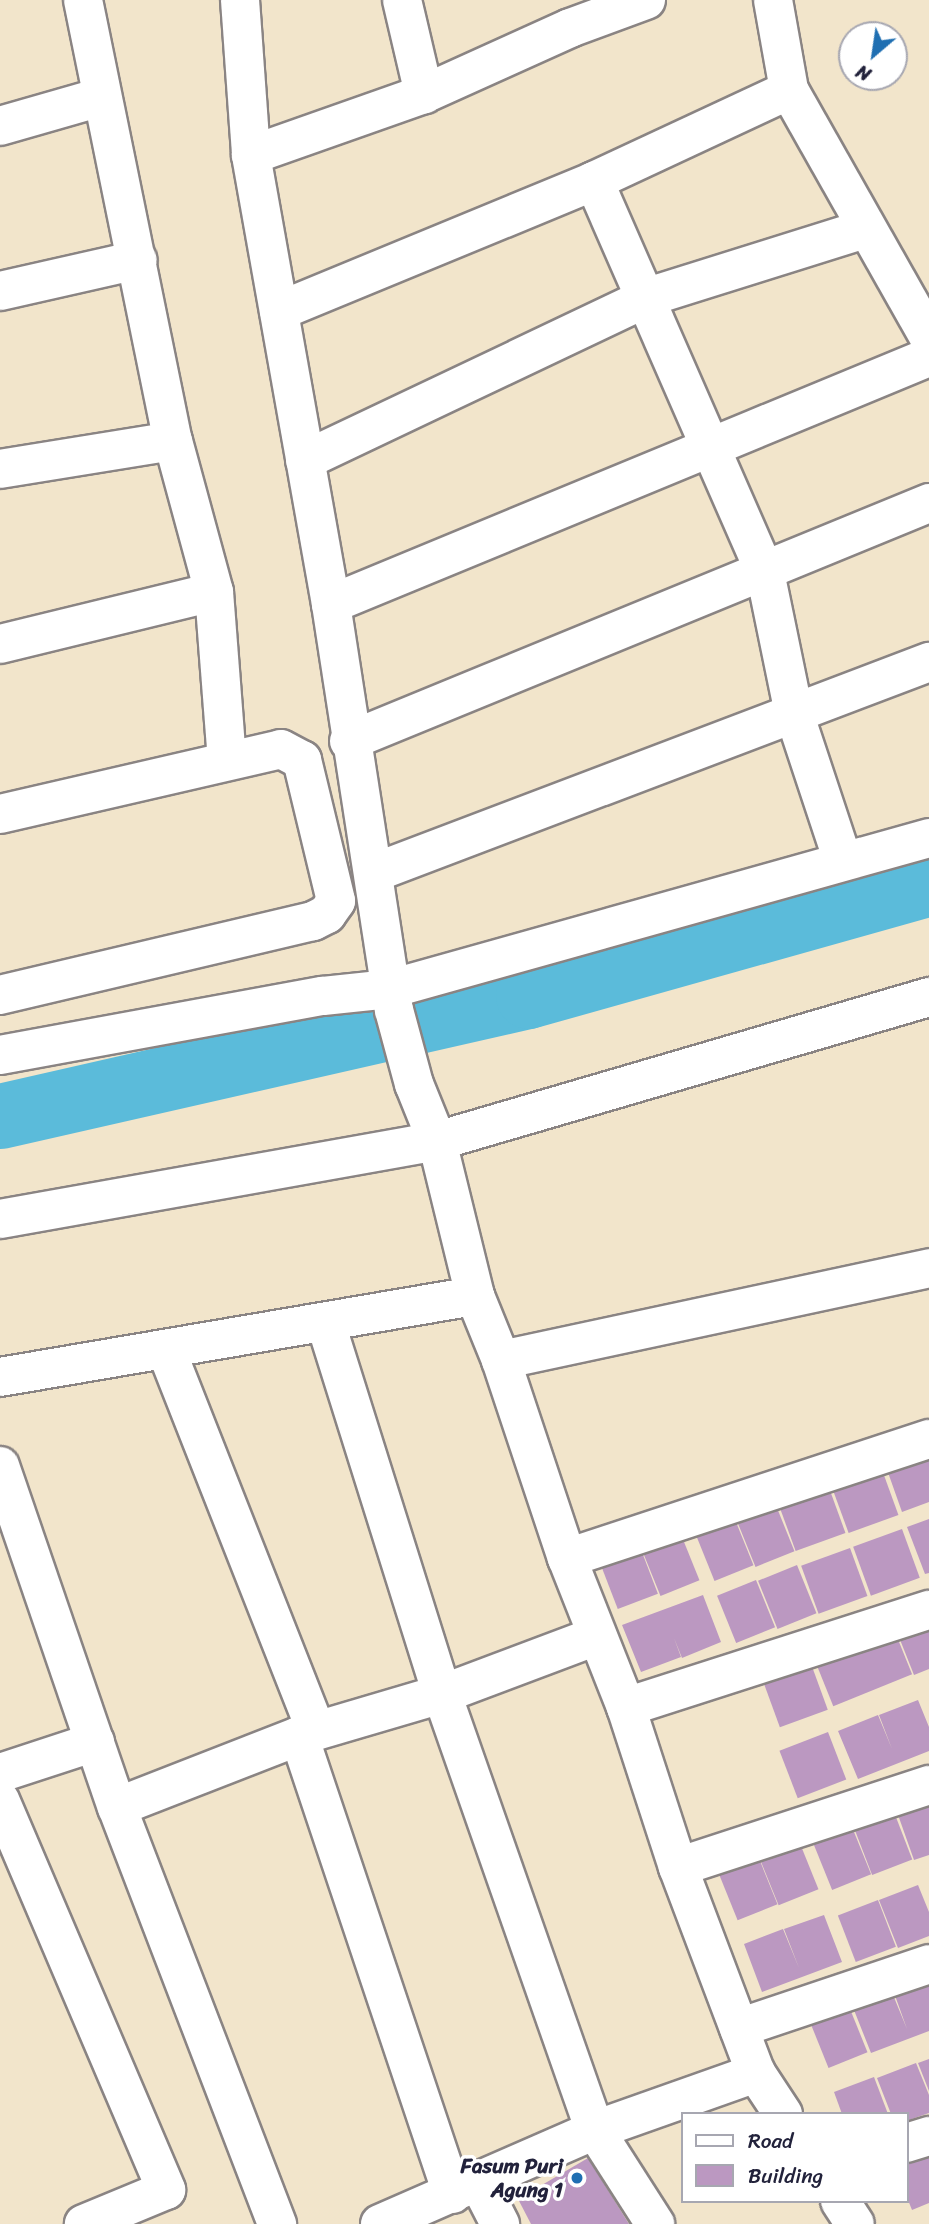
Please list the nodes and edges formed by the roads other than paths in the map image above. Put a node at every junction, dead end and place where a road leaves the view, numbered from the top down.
1 (83, 0) edge
2 (240, 0) edge
3 (402, 0) edge
4 (646, 0) edge
5 (773, 0) edge
6 (566, 14) edge
7 (789, 90) junction
8 (424, 94) junction
9 (101, 97) junction
10 (0, 126) edge
11 (251, 156) junction
12 (594, 181) junction
13 (865, 229) junction
14 (138, 260) junction
15 (0, 291) edge
16 (648, 297) junction
17 (279, 311) junction
18 (929, 337) edge
19 (929, 357) edge
20 (173, 442) junction
21 (711, 449) junction
22 (305, 460) junction
23 (0, 469) edge
24 (929, 503) edge
25 (765, 572) junction
26 (214, 592) junction
27 (331, 604) junction
28 (0, 644) edge
29 (929, 662) edge
30 (794, 713) junction
31 (349, 741) junction
32 (227, 760) junction
33 (0, 814) edge
34 (929, 838) edge
35 (843, 861) junction
36 (376, 872) junction
37 (0, 995) edge
38 (929, 997) edge
39 (392, 1000) junction
40 (0, 1055) edge
41 (437, 1141) junction
42 (0, 1219) edge
43 (929, 1268) edge
44 (475, 1296) junction
45 (326, 1324) junction
46 (167, 1352) junction
47 (501, 1360) junction
48 (0, 1377) edge
49 (929, 1439) edge
50 (0, 1466) edge
51 (567, 1558) junction
52 (929, 1610) edge
53 (596, 1636) junction
54 (442, 1695) junction
55 (626, 1707) junction
56 (308, 1734) junction
57 (95, 1742) junction
58 (0, 1773) edge
59 (929, 1786) edge
60 (0, 1800) edge
61 (117, 1807) junction
62 (678, 1867) junction
63 (929, 1964) edge
64 (739, 2028) junction
65 (756, 2073) junction
66 (782, 2112) edge
67 (595, 2130) junction
68 (929, 2136) edge
69 (908, 2142) edge
70 (464, 2187) junction
71 (841, 2203) edge
72 (84, 2224) edge
73 (277, 2224) edge
74 (380, 2224) edge
75 (500, 2224) edge
76 (655, 2224) edge
77 (855, 2224) edge

1 - 9 street
2 - 11 street
3 - 8 street
4 - 6 street
5 - 7 street
6 - 8 street
7 - 12 street
7 - 13 street
8 - 11 street
9 - 10 street
9 - 14 street
11 - 17 street
12 - 16 street
12 - 17 street
13 - 16 street
13 - 18 street
14 - 15 street
14 - 20 street
16 - 21 street
16 - 22 street
17 - 22 street
19 - 21 street
20 - 23 street
20 - 26 street
21 - 25 street
21 - 27 street
22 - 27 street
24 - 25 street
25 - 30 street
25 - 31 street
26 - 28 street
26 - 32 street
27 - 31 street
29 - 30 street
30 - 35 street
30 - 36 street
31 - 36 street
32 - 33 street
32 - 37 street
34 - 35 street
35 - 39 street
36 - 39 street
38 - 41 street
39 - 40 street
39 - 41 street
41 - 42 street
41 - 44 street
43 - 47 street
44 - 45 street
44 - 47 street
45 - 46 street
45 - 54 street
46 - 48 street
46 - 56 street
47 - 51 street
49 - 51 street
50 - 57 street
51 - 53 street
52 - 55 street
53 - 54 street
53 - 55 street
54 - 56 street
54 - 67 street
55 - 62 street
56 - 61 street
56 - 70 street
57 - 58 street
57 - 61 street
59 - 62 street
60 - 72 street
61 - 73 street
62 - 64 street
63 - 64 street
64 - 65 street
65 - 66 street
65 - 67 street
67 - 70 street
67 - 76 street
68 - 69 street
70 - 74 street
70 - 75 street
71 - 77 street

